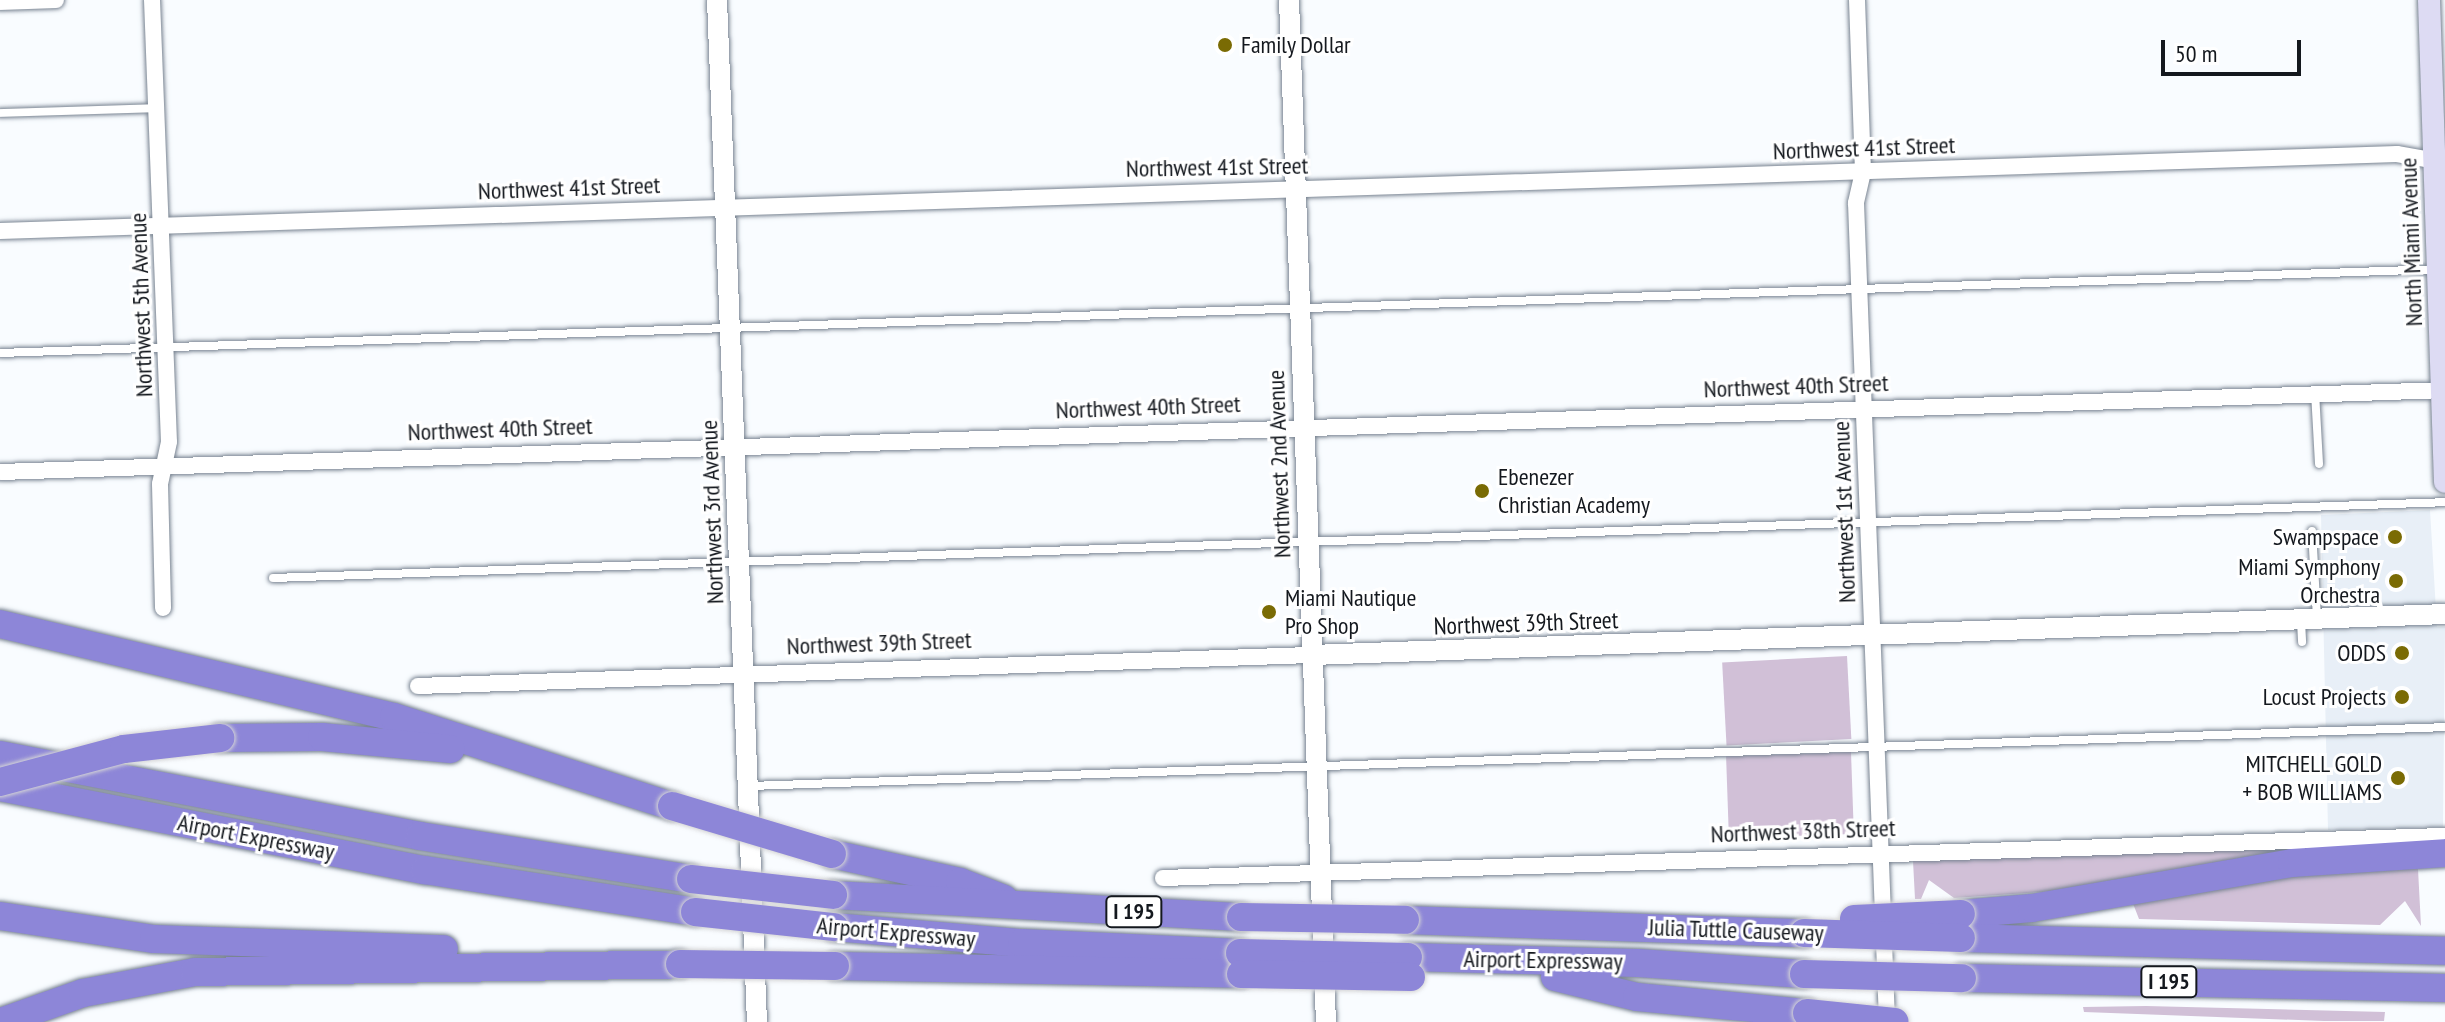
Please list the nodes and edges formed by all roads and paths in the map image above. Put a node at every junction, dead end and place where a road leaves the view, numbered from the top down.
1 (56, 0) edge
2 (152, 0) edge
3 (717, 0) edge
4 (1289, 0) edge
5 (1857, 0) edge
6 (2429, 0) edge
7 (0, 2) edge
8 (157, 108) junction
9 (0, 113) edge
10 (2440, 161) edge
11 (1863, 172) junction
12 (1296, 189) junction
13 (727, 206) junction
14 (164, 227) junction
15 (0, 231) edge
16 (2440, 284) edge
17 (1859, 289) junction
18 (1300, 309) junction
19 (731, 327) junction
20 (166, 347) junction
21 (0, 353) edge
22 (2315, 391) junction
23 (2443, 397) edge
24 (1863, 408) junction
25 (1304, 425) junction
26 (735, 444) junction
27 (2319, 464) dead end
28 (164, 465) junction
29 (0, 472) edge
30 (2445, 482) edge
31 (2445, 502) edge
32 (1868, 522) junction
33 (2312, 531) dead end
34 (1308, 542) junction
35 (741, 561) junction
36 (273, 578) dead end
37 (163, 608) dead end
38 (2445, 614) edge
39 (2309, 620) junction
40 (0, 624) edge
41 (1873, 636) junction
42 (2302, 642) dead end
43 (1312, 655) junction
44 (745, 673) junction
45 (418, 686) dead end
46 (2445, 727) edge
47 (1877, 747) junction
48 (0, 755) edge
49 (510, 757) junction
50 (1317, 768) junction
51 (0, 784) edge
52 (749, 786) junction
53 (2445, 836) edge
54 (1880, 852) junction
55 (2445, 853) edge
56 (1321, 874) junction
57 (1163, 878) dead end
58 (1027, 908) junction
59 (0, 916) edge
60 (1961, 926) junction
61 (2445, 951) edge
62 (1240, 963) junction
63 (680, 964) junction
64 (1410, 967) junction
65 (1804, 974) junction
66 (1555, 977) junction
67 (2445, 988) edge
68 (1, 1022) edge
69 (757, 1022) edge
70 (1326, 1022) edge
71 (1887, 1022) edge
72 (1895, 1022) edge

1 - 7 street
2 - 8 street, Northwest 5th Avenue
3 - 13 street, Northwest 3rd Avenue
4 - 12 street, Northwest 2nd Avenue
5 - 11 street, Northwest 1st Avenue
6 - 10 main road, North Miami Avenue
8 - 9 lane
8 - 14 street, Northwest 5th Avenue
10 - 11 street, Northwest 41st Street
10 - 16 main road, North Miami Avenue
11 - 12 street, Northwest 41st Street
11 - 17 street, Northwest 1st Avenue
12 - 13 street, Northwest 41st Street
12 - 18 street, Northwest 2nd Avenue
13 - 14 street, Northwest 41st Street
13 - 19 street, Northwest 3rd Avenue
14 - 15 street, Northwest 41st Street
14 - 20 street, Northwest 5th Avenue
16 - 17 lane
16 - 23 main road, North Miami Avenue
17 - 18 lane
17 - 24 street, Northwest 1st Avenue
18 - 19 lane
18 - 25 street, Northwest 2nd Avenue
19 - 20 lane
19 - 26 street, Northwest 3rd Avenue
20 - 21 lane
20 - 28 street, Northwest 5th Avenue
22 - 23 street, Northwest 40th Street
22 - 24 street, Northwest 40th Street
22 - 27 lane
23 - 30 main road, North Miami Avenue
24 - 25 street, Northwest 40th Street
24 - 32 street, Northwest 1st Avenue
25 - 26 street, Northwest 40th Street
25 - 34 street, Northwest 2nd Avenue
26 - 28 street, Northwest 40th Street
26 - 35 street, Northwest 3rd Avenue
28 - 29 street, Northwest 40th Street
28 - 37 street, Northwest 5th Avenue
31 - 32 lane
32 - 34 lane
32 - 41 street, Northwest 1st Avenue
33 - 39 lane
34 - 35 lane
34 - 43 street, Northwest 2nd Avenue
35 - 36 lane
35 - 44 street, Northwest 3rd Avenue
38 - 39 street, Northwest 39th Street
39 - 41 street, Northwest 39th Street
39 - 42 lane
40 - 49 highway
41 - 43 street, Northwest 39th Street
41 - 47 street, Northwest 1st Avenue
43 - 44 street, Northwest 39th Street
43 - 50 street, Northwest 2nd Avenue
44 - 45 street, Northwest 39th Street
44 - 52 street, Northwest 3rd Avenue
46 - 47 lane
47 - 50 lane
47 - 54 street, Northwest 1st Avenue
48 - 58 highway, Airport Expressway, bridge
49 - 51 highway, bridge
49 - 58 highway, bridge
50 - 52 lane
50 - 56 street, Northwest 2nd Avenue
51 - 62 highway, Airport Expressway, bridge
52 - 69 street, Northwest 3rd Avenue
53 - 54 street, Northwest 38th Street
54 - 56 street, Northwest 38th Street
54 - 71 street, Northwest 1st Avenue
55 - 60 highway
56 - 57 street, Northwest 38th Street
56 - 70 street, Northwest 2nd Avenue
58 - 60 highway, Julia Tuttle Causeway / I 195, bridge
59 - 63 highway
60 - 61 highway, Julia Tuttle Causeway / I 195
62 - 63 highway, bridge
62 - 64 highway, bridge
63 - 68 highway
64 - 65 highway, Airport Expressway
64 - 66 highway
65 - 66 highway
65 - 67 highway, Julia Tuttle Causeway / I 195, bridge
66 - 72 highway, bridge

